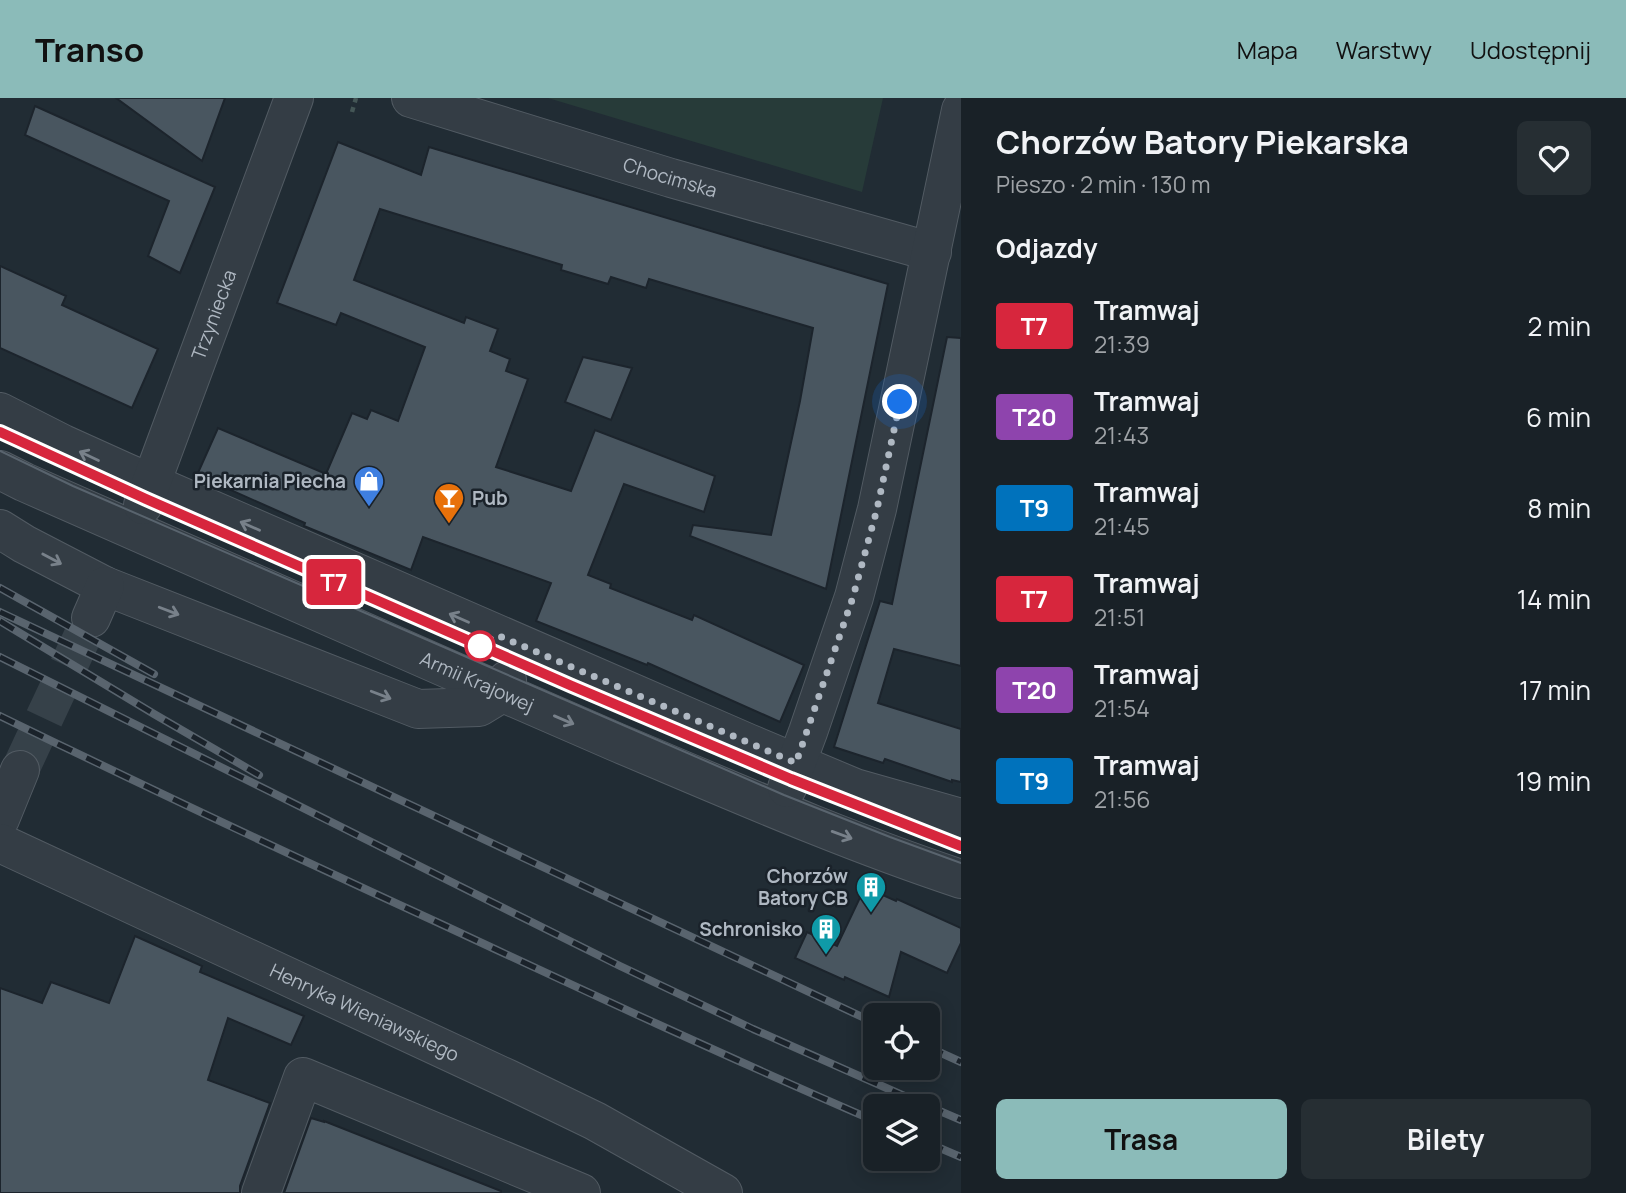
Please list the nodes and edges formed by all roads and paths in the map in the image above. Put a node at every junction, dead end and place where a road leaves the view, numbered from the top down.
1 (294, 98) edge
2 (356, 98) edge
3 (411, 98) edge
4 (961, 110) edge
5 (352, 112) dead end
6 (932, 252) junction
7 (0, 412) edge
8 (0, 470) edge
9 (151, 483) junction
10 (0, 529) edge
11 (133, 530) junction
12 (521, 646) junction
13 (502, 693) junction
14 (796, 763) junction
15 (20, 770) tunnel mouth
16 (779, 810) junction
17 (961, 817) edge
18 (0, 818) edge
19 (0, 843) edge
20 (961, 878) edge
21 (261, 1193) edge
22 (581, 1193) edge
23 (723, 1193) edge

1 - 9 street, Trzyniecka
2 - 5 path
3 - 6 street, Chocimska
4 - 6 street
6 - 14 street
9 -> 7 street
8 - 11 street, Armii Krajowej
9 - 11 street, Trzyniecka
12 -> 9 street
10 -> 13 street
11 - 13 street, Armii Krajowej
12 - 13 street
12 - 14 street
13 -> 16 street, Armii Krajowej
14 - 16 street
14 - 17 street
15 - 18 street
16 -> 20 street, Armii Krajowej
19 - 23 street, Henryka Wieniawskiego
21 - 22 street

